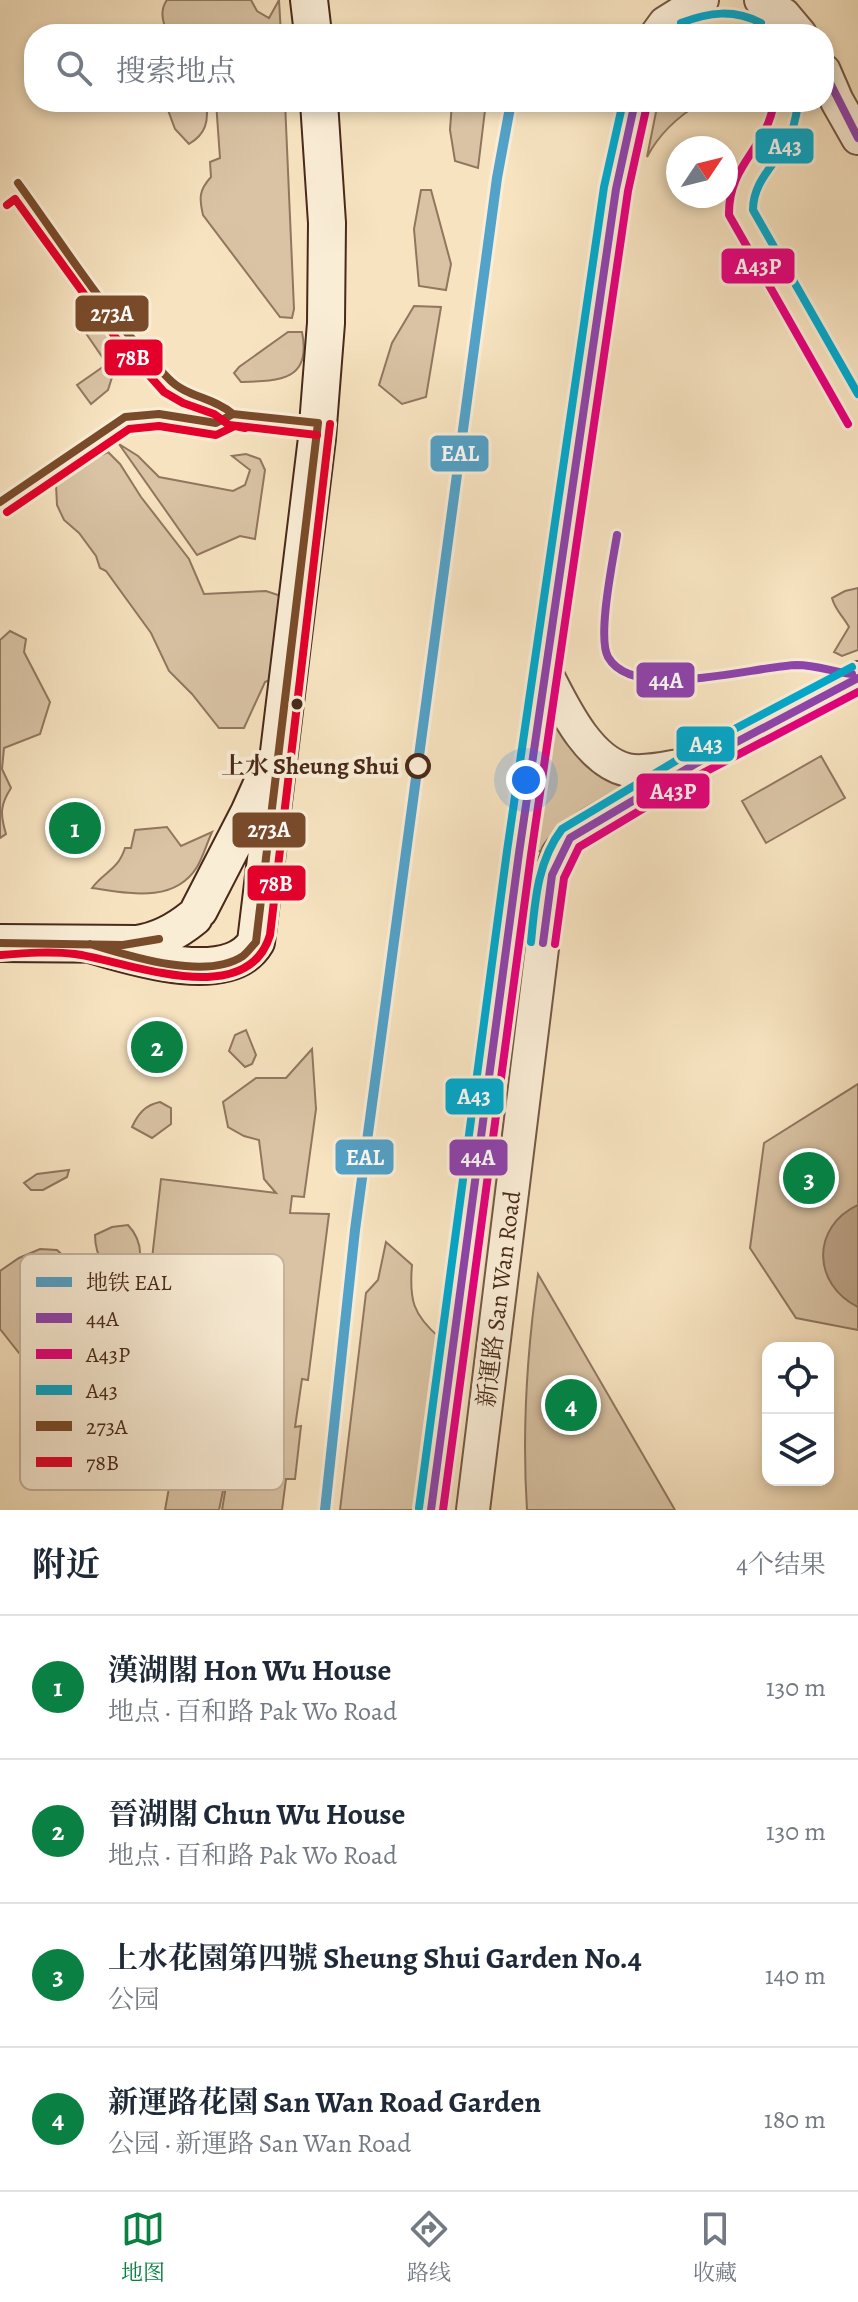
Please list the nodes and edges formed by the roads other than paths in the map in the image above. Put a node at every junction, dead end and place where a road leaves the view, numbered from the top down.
1 (309, 0) edge
2 (666, 0) edge
3 (702, 0) edge
4 (761, 0) edge
5 (801, 0) edge
6 (312, 24) edge
7 (656, 24) edge
8 (664, 24) edge
9 (792, 24) edge
10 (809, 24) edge
11 (834, 94) edge
12 (320, 112) edge
13 (633, 112) edge
14 (858, 138) edge
15 (547, 675) junction
16 (858, 678) edge
17 (280, 739) junction
18 (695, 764) junction
19 (196, 914) junction
20 (258, 925) junction
21 (0, 943) edge
22 (90, 944) junction
23 (221, 962) junction
24 (431, 1510) edge
25 (473, 1510) edge

1 - 6 main road
2 - 7 street
3 - 8 street
4 - 9 street
5 - 10 street
11 - 14 street
12 - 17 main road
13 - 15 street, 新運路 San Wan Road
15 - 18 street
15 - 24 street, 新運路 San Wan Road
16 - 18 street, 新運路 San Wan Road
17 - 19 main road
17 - 20 main road
18 - 25 street, 新運路 San Wan Road
19 - 20 main road
19 - 22 main road
19 - 23 main road
20 - 23 main road
21 - 22 main road
22 - 23 main road

